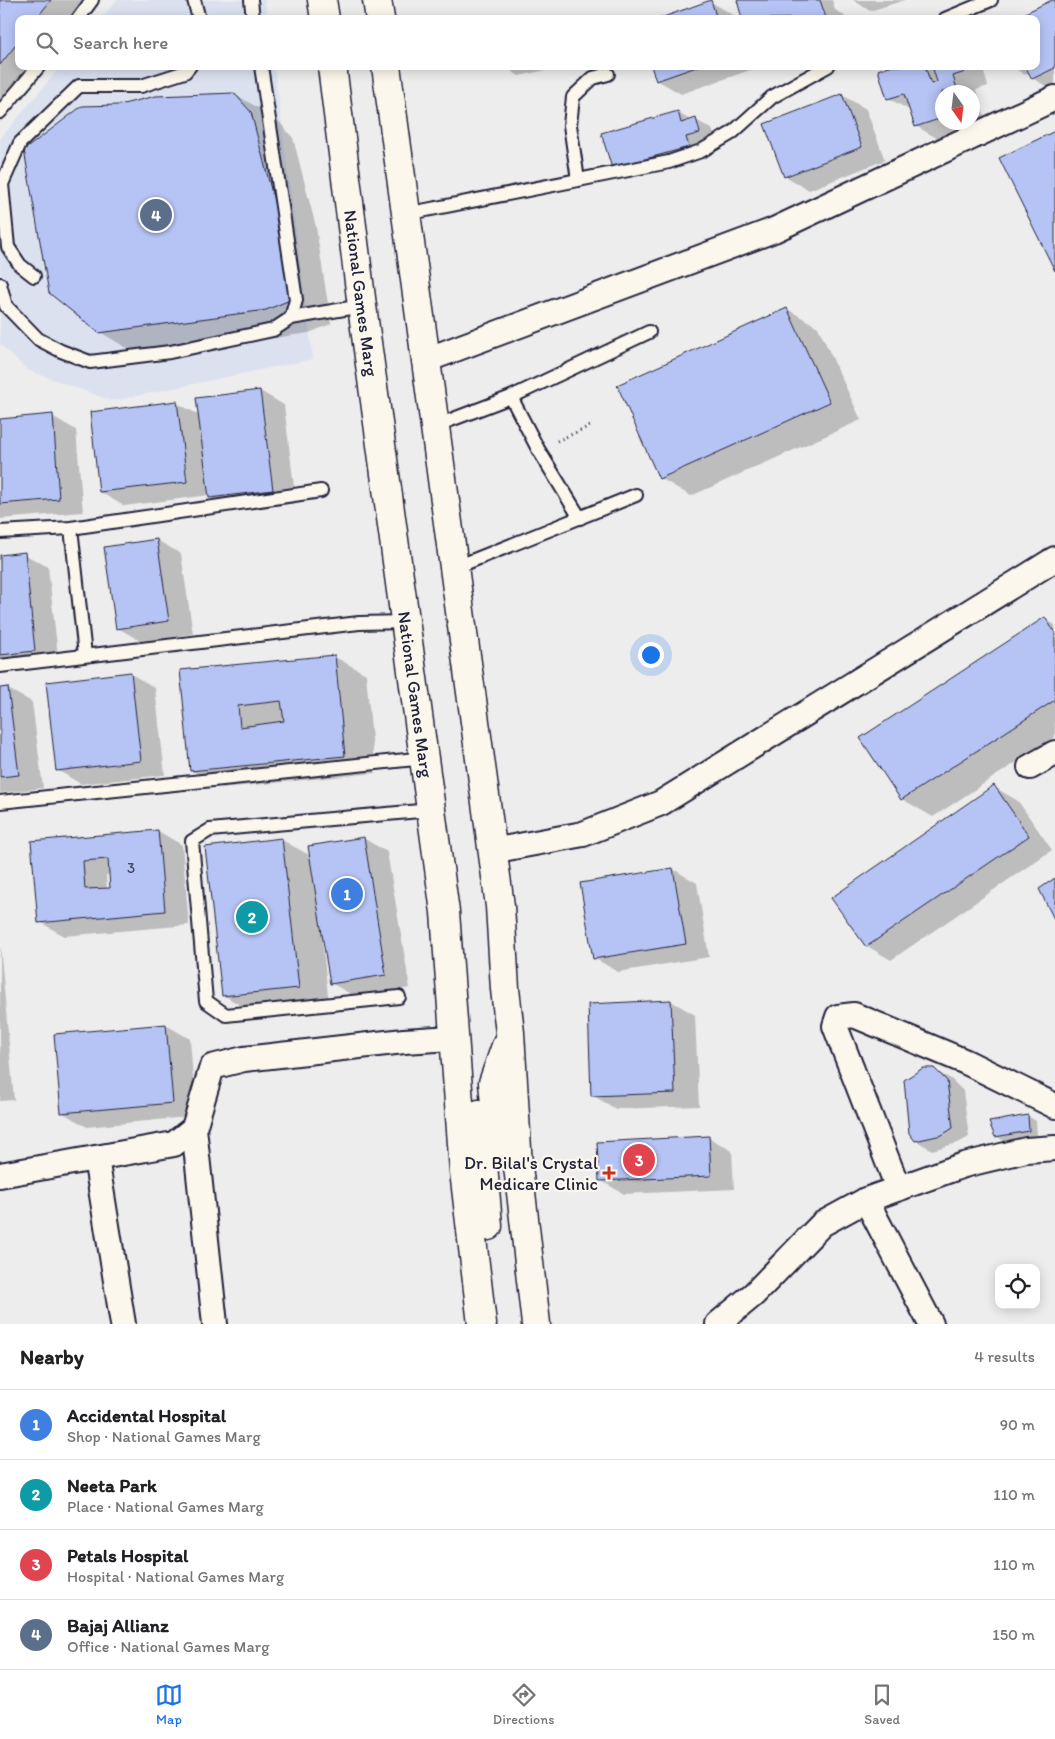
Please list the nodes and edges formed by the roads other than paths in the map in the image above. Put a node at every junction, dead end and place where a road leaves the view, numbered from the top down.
1 (92, 0) edge
2 (194, 0) edge
3 (251, 0) edge
4 (322, 0) edge
5 (377, 0) edge
6 (991, 0) edge
7 (81, 15) edge
8 (197, 15) edge
9 (253, 15) edge
10 (324, 15) edge
11 (379, 15) edge
12 (955, 15) edge
13 (36, 70) edge
14 (186, 70) edge
15 (261, 70) edge
16 (332, 70) edge
17 (387, 70) edge
18 (821, 70) edge
19 (608, 74) dead end
20 (1055, 98) edge
21 (0, 112) edge
22 (578, 180) junction
23 (1, 186) edge
24 (406, 214) junction
25 (34, 276) dead end
26 (0, 284) edge
27 (362, 306) junction
28 (291, 318) junction
29 (649, 332) dead end
30 (426, 360) junction
31 (511, 397) junction
32 (435, 426) junction
33 (322, 491) dead end
34 (636, 495) dead end
35 (580, 518) junction
36 (71, 528) junction
37 (0, 532) edge
38 (1055, 559) edge
39 (454, 568) junction
40 (406, 622) junction
41 (85, 655) junction
42 (0, 666) edge
43 (1055, 753) edge
44 (425, 758) junction
45 (1030, 767) dead end
46 (0, 802) edge
47 (431, 810) junction
48 (492, 851) junction
49 (399, 997) dead end
50 (510, 1033) junction
51 (454, 1038) junction
52 (1055, 1106) edge
53 (194, 1128) junction
54 (1055, 1148) edge
55 (96, 1158) junction
56 (0, 1175) edge
57 (898, 1188) junction
58 (866, 1200) junction
59 (123, 1324) edge
60 (215, 1324) edge
61 (482, 1324) edge
62 (500, 1324) edge
63 (517, 1324) edge
64 (536, 1324) edge
65 (718, 1324) edge
66 (931, 1324) edge

1 - 7 lane
2 - 8 lane
3 - 9 lane
4 - 10 main road
5 - 11 main road
6 - 12 lane
13 - 21 lane
14 - 23 lane
15 - 28 lane
16 - 27 main road, National Games Marg
17 - 24 main road
18 - 22 lane
19 - 22 lane
20 - 30 street
22 - 24 lane
23 - 25 lane
24 - 30 main road
26 - 28 lane
27 - 28 lane
27 - 40 main road, National Games Marg
29 - 31 lane
30 - 32 main road
31 - 32 lane
31 - 35 lane
32 - 39 main road
33 - 36 lane
34 - 35 lane
35 - 39 lane
36 - 37 lane
36 - 41 lane
38 - 48 street
39 - 48 main road
40 - 41 lane
40 - 44 main road, National Games Marg
41 - 42 lane
43 - 45 street
44 - 46 lane
44 - 47 main road, National Games Marg
47 - 49 lane
47 - 51 main road, National Games Marg
48 - 50 main road
50 - 63 main road
50 - 64 main road
51 - 53 street
51 - 61 main road, National Games Marg
51 - 62 main road
52 - 57 street
53 - 55 street
53 - 60 street
54 - 57 street
55 - 56 street
55 - 59 street
57 - 58 street
58 - 65 street
58 - 66 street

